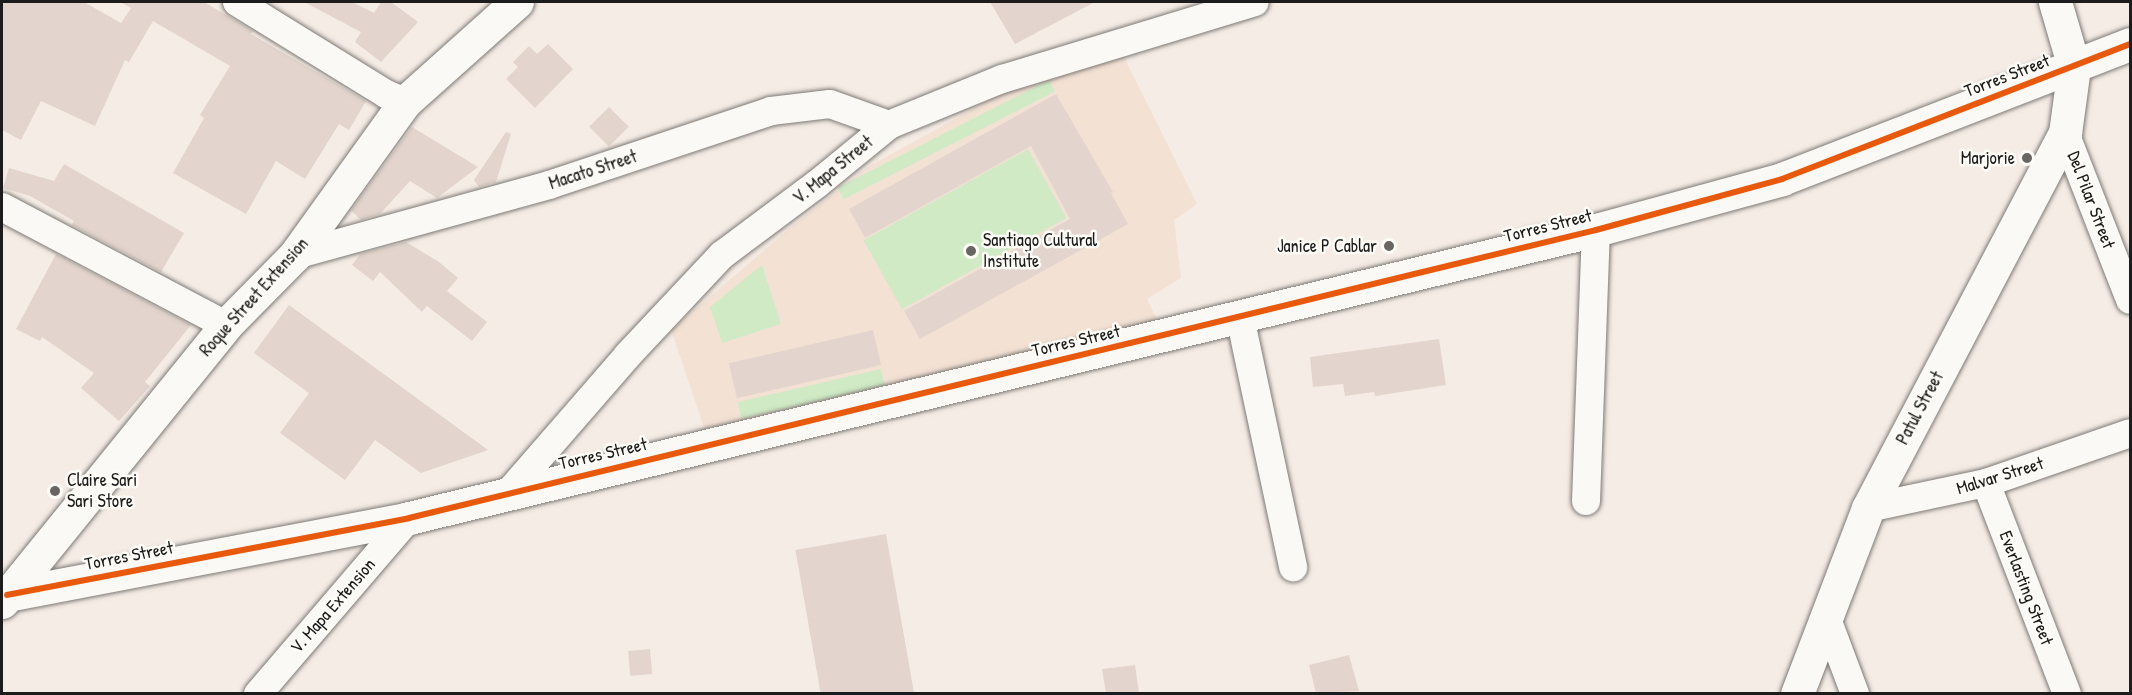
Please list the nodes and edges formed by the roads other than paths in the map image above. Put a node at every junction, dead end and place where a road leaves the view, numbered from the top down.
1 (237, 2) edge
2 (517, 2) edge
3 (1255, 2) edge
4 (2055, 2) edge
5 (2130, 45) edge
6 (2074, 67) junction
7 (405, 102) junction
8 (889, 125) junction
9 (2065, 133) junction
10 (2, 207) edge
11 (1596, 230) junction
12 (295, 255) junction
13 (2130, 300) edge
14 (1240, 317) junction
15 (226, 325) junction
16 (2130, 433) edge
17 (1986, 483) junction
18 (509, 492) junction
19 (1586, 501) dead end
20 (1868, 508) junction
21 (409, 518) junction
22 (1293, 567) dead end
23 (4, 599) edge
24 (1827, 619) junction
25 (258, 693) edge
26 (1797, 693) edge
27 (1855, 693) edge
28 (2067, 693) edge

1 - 7 street
2 - 7 street, Roque Street Extension
3 - 8 street, V. Mapa Street
4 - 6 street
5 - 6 street, Torres Street
6 - 9 street, Patul Street
6 - 11 street, Torres Street
7 - 12 street, Roque Street Extension
8 - 12 street, Macato Street
8 - 18 street, V. Mapa Street
9 - 13 street, Del Pilar Street
9 - 20 street, Patul Street
10 - 15 street
11 - 14 street, Torres Street
11 - 19 street
12 - 15 street, Roque Street Extension
14 - 18 street, Torres Street
14 - 22 street
15 - 23 street, Roque Street Extension
16 - 17 street, Malvar Street
17 - 20 street, Malvar Street
17 - 28 street, Everlasting Street
18 - 21 street, Torres Street
20 - 24 street, Patul Street
21 - 23 street, Torres Street
21 - 25 street, V. Mapa Extension
24 - 26 street, Patul Street
24 - 27 street

